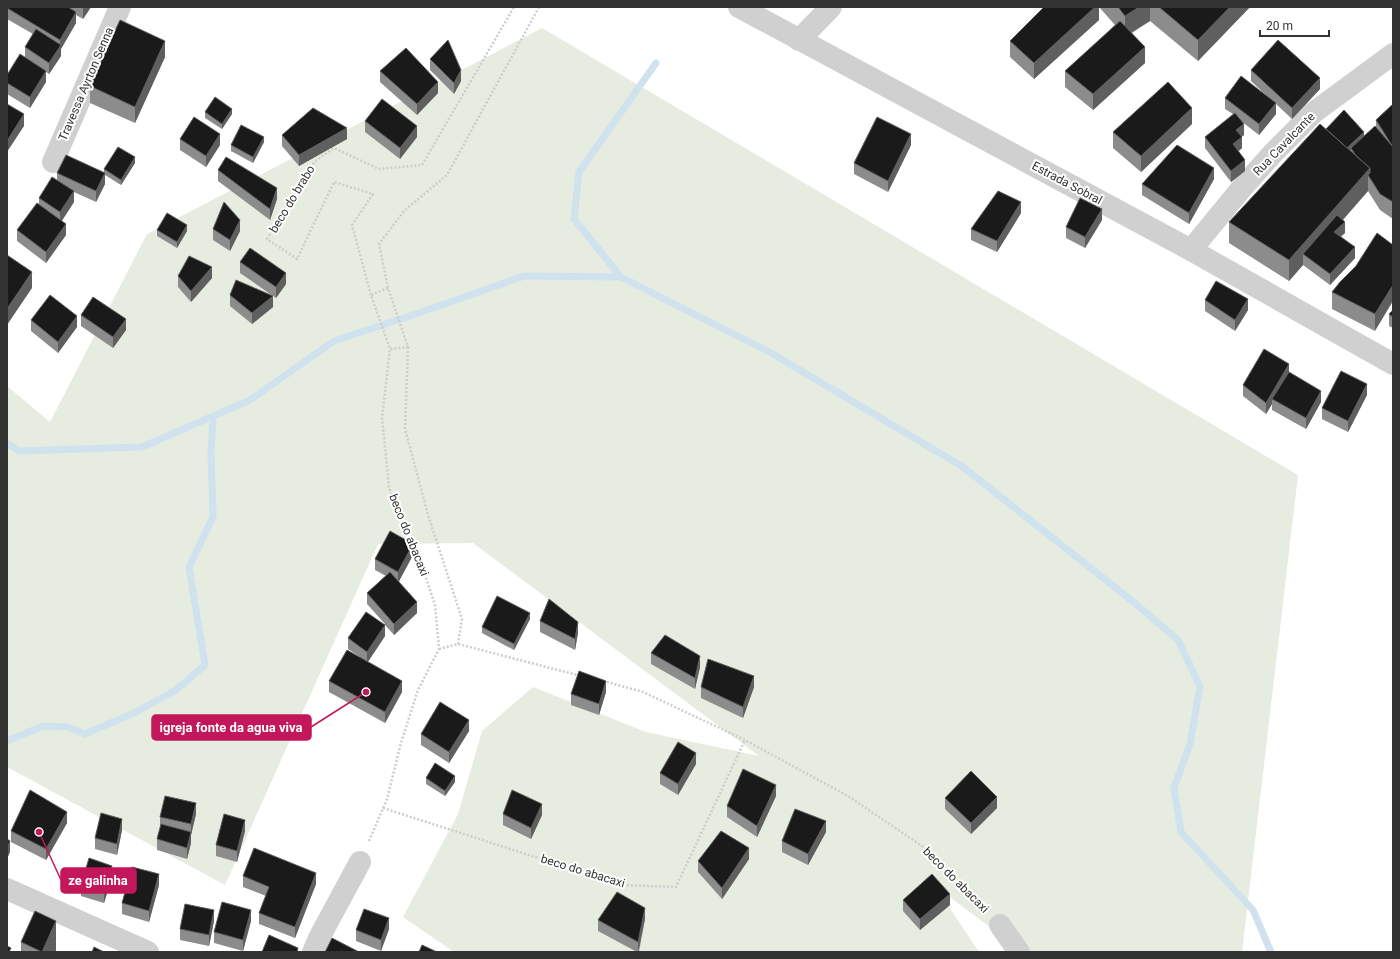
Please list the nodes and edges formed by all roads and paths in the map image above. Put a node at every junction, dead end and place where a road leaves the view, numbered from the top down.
1 (120, 7) edge
2 (514, 7) edge
3 (539, 7) edge
4 (739, 7) edge
5 (831, 7) edge
6 (799, 40) junction
7 (1393, 54) edge
8 (53, 162) dead end
9 (1191, 250) junction
10 (388, 288) junction
11 (372, 295) junction
12 (408, 347) junction
13 (390, 349) junction
14 (1393, 364) edge
15 (458, 644) junction
16 (439, 649) junction
17 (582, 676) edge
18 (597, 680) edge
19 (745, 740) junction
20 (383, 808) junction
21 (360, 862) joint
22 (7, 889) edge
23 (1000, 925) joint
24 (148, 952) edge
25 (313, 952) edge
26 (1019, 952) edge

1 - 8 street, Travessa Ayrton Senna
2 - 11 path, beco do brabo
3 - 10 path
4 - 6 street, Estrada Sobral
5 - 6 street
6 - 9 street, Estrada Sobral
7 - 9 street, Rua Cavalcante
9 - 14 street, Estrada Sobral
10 - 11 path
10 - 12 path
11 - 13 path
12 - 13 path
12 - 15 path, beco do abacaxi
13 - 16 path, beco do abacaxi
15 - 16 path
15 - 17 path
16 - 20 path
18 - 19 path, beco do abacaxi
19 - 20 path, beco do abacaxi
19 - 23 path, beco do abacaxi
20 - 21 path
21 - 25 street
22 - 24 street
23 - 26 street

